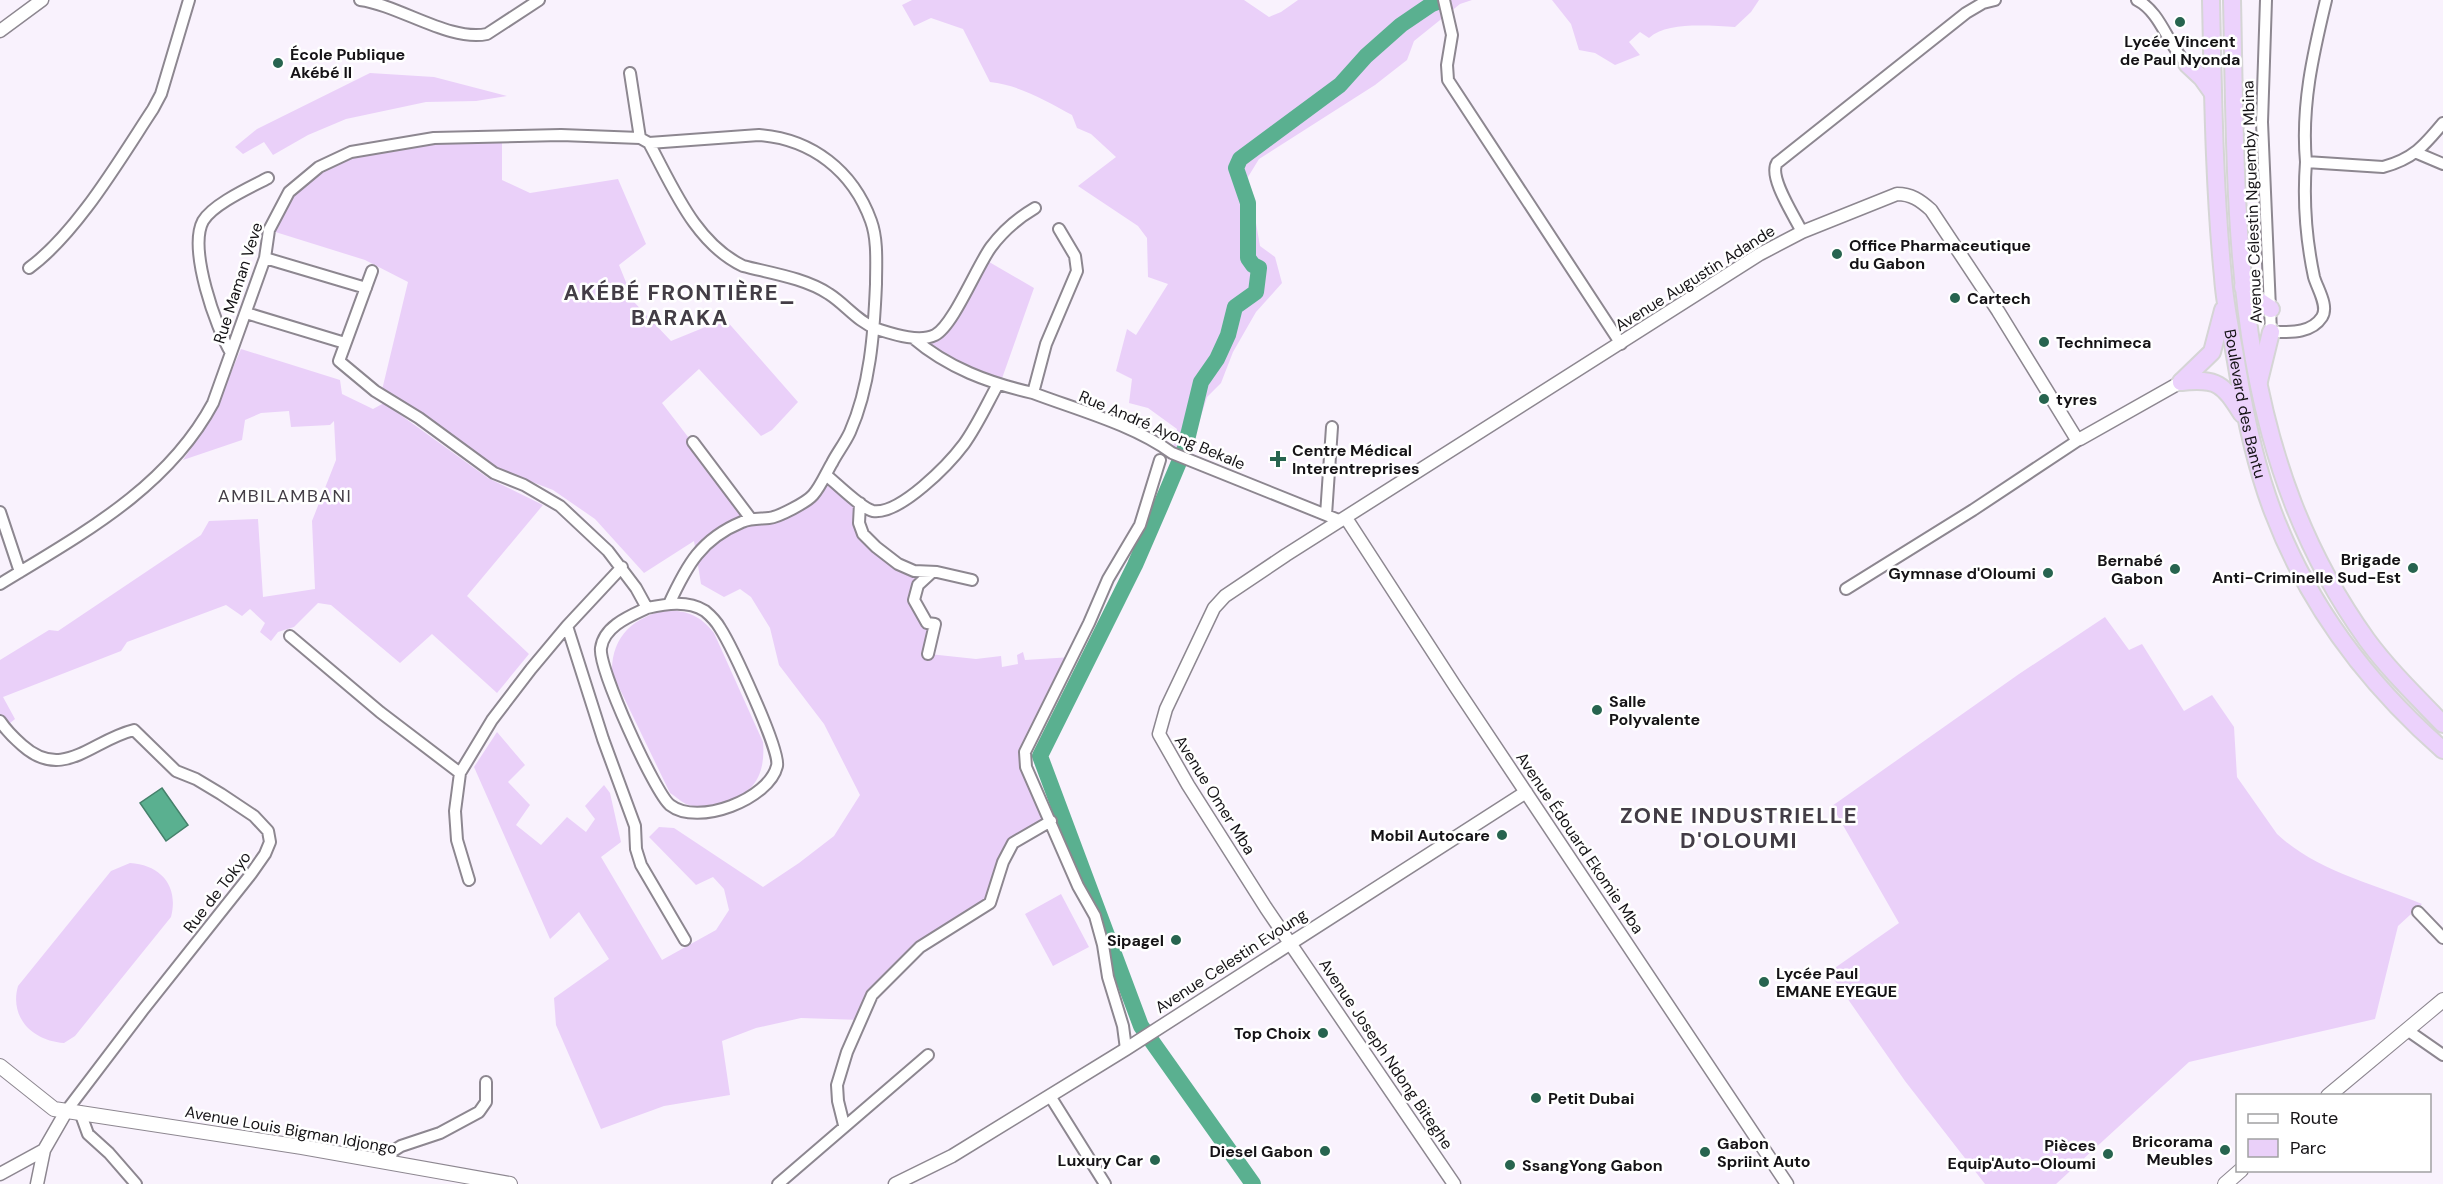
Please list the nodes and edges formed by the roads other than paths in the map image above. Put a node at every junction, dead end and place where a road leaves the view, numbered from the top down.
1 (42, 0) edge
2 (189, 0) edge
3 (360, 0) edge
4 (539, 0) edge
5 (1444, 0) edge
6 (1995, 0) edge
7 (2137, 0) edge
8 (2211, 0) edge
9 (2232, 0) edge
10 (2266, 0) edge
11 (2326, 0) edge
12 (1976, 3) edge
13 (0, 32) edge
14 (2212, 55) junction
15 (2187, 64) junction
16 (630, 73) dead end
17 (2212, 92) junction
18 (2443, 123) edge
19 (644, 141) junction
20 (2417, 153) junction
21 (2306, 162) junction
22 (2443, 164) edge
23 (268, 178) dead end
24 (1035, 208) dead end
25 (1059, 230) dead end
26 (1802, 232) junction
27 (265, 258) junction
28 (29, 268) dead end
29 (372, 270) dead end
30 (2243, 287) junction
31 (366, 288) junction
32 (2225, 300) junction
33 (2271, 309) junction
34 (246, 313) junction
35 (874, 328) junction
36 (2271, 332) junction
37 (913, 338) junction
38 (345, 343) junction
39 (1621, 344) junction
40 (231, 353) junction
41 (2181, 382) junction
42 (999, 384) junction
43 (2258, 385) junction
44 (1033, 393) junction
45 (2246, 421) junction
46 (1332, 428) dead end
47 (2080, 440) junction
48 (693, 442) dead end
49 (1160, 460) dead end
50 (826, 475) junction
51 (860, 503) junction
52 (0, 512) edge
53 (1326, 515) junction
54 (751, 519) junction
55 (1344, 520) junction
56 (622, 567) junction
57 (20, 572) junction
58 (932, 573) junction
59 (972, 580) dead end
60 (0, 584) edge
61 (1846, 589) dead end
62 (669, 604) junction
63 (647, 608) junction
64 (567, 626) junction
65 (290, 636) dead end
66 (928, 654) dead end
67 (0, 721) edge
68 (2443, 724) edge
69 (2443, 750) edge
70 (460, 773) junction
71 (1526, 792) junction
72 (1051, 821) junction
73 (469, 880) dead end
74 (2418, 912) dead end
75 (2443, 938) edge
76 (685, 940) dead end
77 (1290, 943) junction
78 (2443, 1000) edge
79 (2407, 1030) junction
80 (1131, 1045) junction
81 (928, 1055) dead end
82 (2443, 1055) edge
83 (0, 1066) edge
84 (486, 1082) dead end
85 (2329, 1094) edge
86 (1050, 1096) junction
87 (73, 1111) junction
88 (844, 1125) junction
89 (44, 1150) junction
90 (952, 1156) junction
91 (387, 1163) junction
92 (2239, 1172) edge
93 (0, 1174) edge
94 (917, 1182) edge
95 (897, 1183) edge
96 (37, 1184) edge
97 (136, 1184) edge
98 (510, 1184) edge
99 (778, 1184) edge
100 (1105, 1184) edge
101 (1454, 1184) edge
102 (1787, 1184) edge
103 (2225, 1184) edge

1 - 13 street
2 - 28 street
3 - 4 street
5 - 39 street
6 - 12 street
7 - 15 street
8 - 14 highway, Boulevard des Bantu
9 - 30 highway, Boulevard des Bantu
10 - 33 street, Avenue Célestin Nguemby Mbina
11 - 21 street
12 - 26 street
14 - 15 highway
14 - 17 highway, Boulevard des Bantu
15 - 17 highway
16 - 19 street
17 - 32 highway, Boulevard des Bantu
18 - 20 street
19 - 27 street, Rue Maman Veve
19 - 35 street
19 - 35 street, Rue Maman Veve
20 - 21 street
20 - 22 street
21 - 36 street
23 - 40 street
24 - 37 street
25 - 44 street
26 - 39 street, Avenue Augustin Adande
26 - 47 street, Avenue Augustin Adande
27 - 31 street
27 - 34 street, Rue Maman Veve
29 - 31 street
30 - 33 highway
30 - 43 highway, Boulevard des Bantu
31 - 38 street
32 - 41 highway
32 - 45 highway, Boulevard des Bantu
33 - 36 street, Avenue Célestin Nguemby Mbina
34 - 38 street
34 - 40 street, Rue Maman Veve
35 - 37 street
35 - 50 street, Rue Maman Veve
36 - 43 highway
37 - 42 street, Rue André Ayong Bekale
38 - 56 street
39 - 55 street, Avenue Augustin Adande
40 - 57 street, Rue Maman Veve
41 - 45 highway
41 - 47 street
42 - 44 street, Rue André Ayong Bekale
42 - 51 street
43 - 68 highway, Boulevard des Bantu
44 - 53 street, Rue André Ayong Bekale
45 - 69 highway, Boulevard des Bantu
46 - 53 street
47 - 61 street
48 - 54 street
49 - 72 street
50 - 51 street
50 - 54 street, Rue Maman Veve
51 - 58 street
52 - 57 street
53 - 55 street, Rue André Ayong Bekale
54 - 62 street, Rue Maman Veve
55 - 71 street, Avenue Édouard Ekomie Mba
55 - 77 street, Avenue Omer Mba
56 - 63 street
56 - 64 street
57 - 60 street, Rue Maman Veve
58 - 59 street
58 - 66 street
62 - 63 street
62 - 63 street
64 - 70 street
64 - 76 street
65 - 70 street
67 - 87 street, Rue de Tokyo
70 - 73 street
71 - 77 street, Avenue Celestin Evoung
71 - 102 street, Avenue Édouard Ekomie Mba
72 - 80 street
72 - 88 street
74 - 75 street
77 - 80 street, Avenue Celestin Evoung
77 - 101 street, Avenue Joseph Ndong Biteghe
78 - 79 main road
79 - 82 street
79 - 85 main road
80 - 86 street, Avenue Celestin Evoung
81 - 88 street
83 - 87 main road, Avenue Louis Bigman Idjongo
84 - 91 street
86 - 90 street, Avenue Celestin Evoung
86 - 100 street
87 - 89 street
87 - 91 main road, Avenue Louis Bigman Idjongo
87 - 97 street
88 - 99 street
89 - 93 street
89 - 96 street
90 - 94 street
90 - 95 street
91 - 98 main road, Avenue Louis Bigman Idjongo
92 - 103 main road

